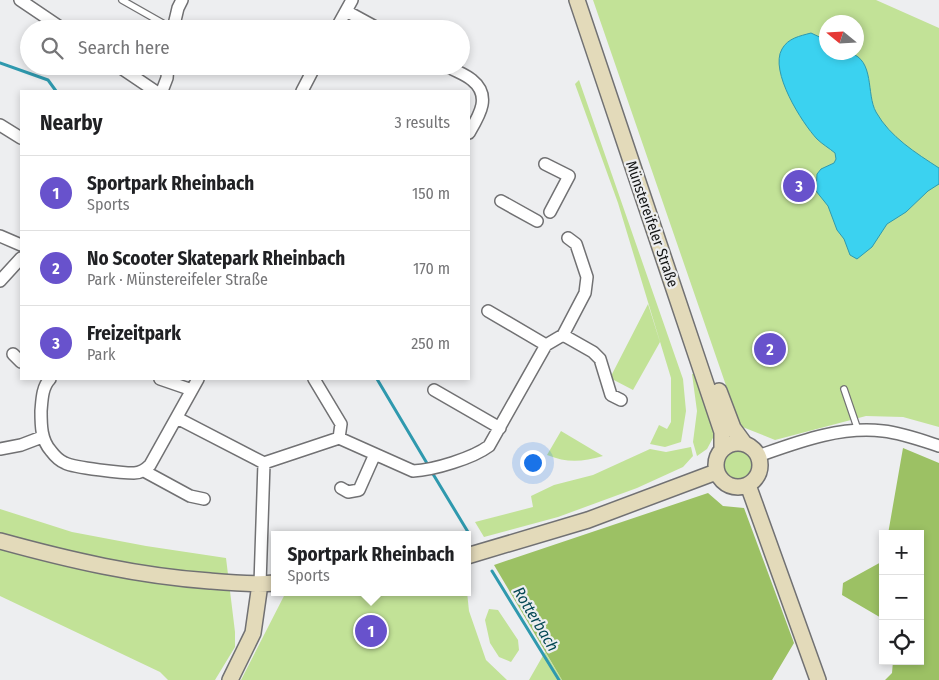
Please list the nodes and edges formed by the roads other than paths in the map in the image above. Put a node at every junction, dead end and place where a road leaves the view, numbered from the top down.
1 (20, 0) edge
2 (122, 0) edge
3 (182, 0) edge
4 (576, 0) edge
5 (584, 0) edge
6 (349, 5) edge
7 (50, 20) edge
8 (157, 20) edge
9 (175, 20) edge
10 (341, 20) edge
11 (368, 20) edge
12 (131, 75) edge
13 (167, 75) edge
14 (311, 75) edge
15 (464, 75) edge
16 (154, 90) edge
17 (162, 90) edge
18 (303, 90) edge
19 (0, 126) edge
20 (470, 131) edge
21 (20, 137) edge
22 (545, 164) dead end
23 (501, 201) dead end
24 (550, 212) dead end
25 (537, 222) dead end
26 (0, 236) edge
27 (568, 238) dead end
28 (20, 245) edge
29 (20, 259) edge
30 (0, 281) edge
31 (488, 311) dead end
32 (563, 335) junction
33 (546, 345) junction
34 (45, 380) edge
35 (163, 380) edge
36 (197, 380) edge
37 (315, 380) edge
38 (192, 390) junction
39 (434, 390) dead end
40 (844, 390) dead end
41 (621, 400) dead end
42 (177, 418) junction
43 (500, 428) junction
44 (858, 430) junction
45 (42, 437) junction
46 (339, 438) junction
47 (744, 443) junction
48 (939, 446) edge
49 (722, 448) junction
50 (0, 449) edge
51 (375, 454) junction
52 (758, 456) junction
53 (264, 463) junction
54 (144, 471) junction
55 (716, 472) junction
56 (748, 485) junction
57 (341, 488) dead end
58 (204, 499) dead end
59 (0, 541) edge
60 (471, 555) edge
61 (267, 584) edge
62 (230, 680) edge
63 (818, 680) edge

1 - 7 street
2 - 8 lane
3 - 9 street
4 - 49 main road, Münstereifeler Straße
5 - 47 main road, Münstereifeler Straße
6 - 10 street
6 - 11 street
12 - 16 street
13 - 17 street
14 - 18 street
15 - 20 street
19 - 21 street
22 - 24 street
23 - 25 street
26 - 28 street
27 - 32 street
29 - 30 street
31 - 33 street
32 - 33 street
32 - 41 street
33 - 43 street
34 - 45 street
35 - 38 street
36 - 38 street
37 - 46 street
38 - 42 street
39 - 43 street
40 - 44 lane
42 - 53 street
42 - 54 street
43 - 51 street
44 - 48 street
44 - 52 street
45 - 50 street
45 - 54 street
46 - 51 street
46 - 53 street
47 - 49 main road
47 - 52 main road
49 - 55 main road
51 - 57 street
52 - 56 main road
53 - 61 street
54 - 58 street
55 - 56 main road
55 - 60 main road
56 - 63 main road
59 - 61 main road
61 - 62 main road

